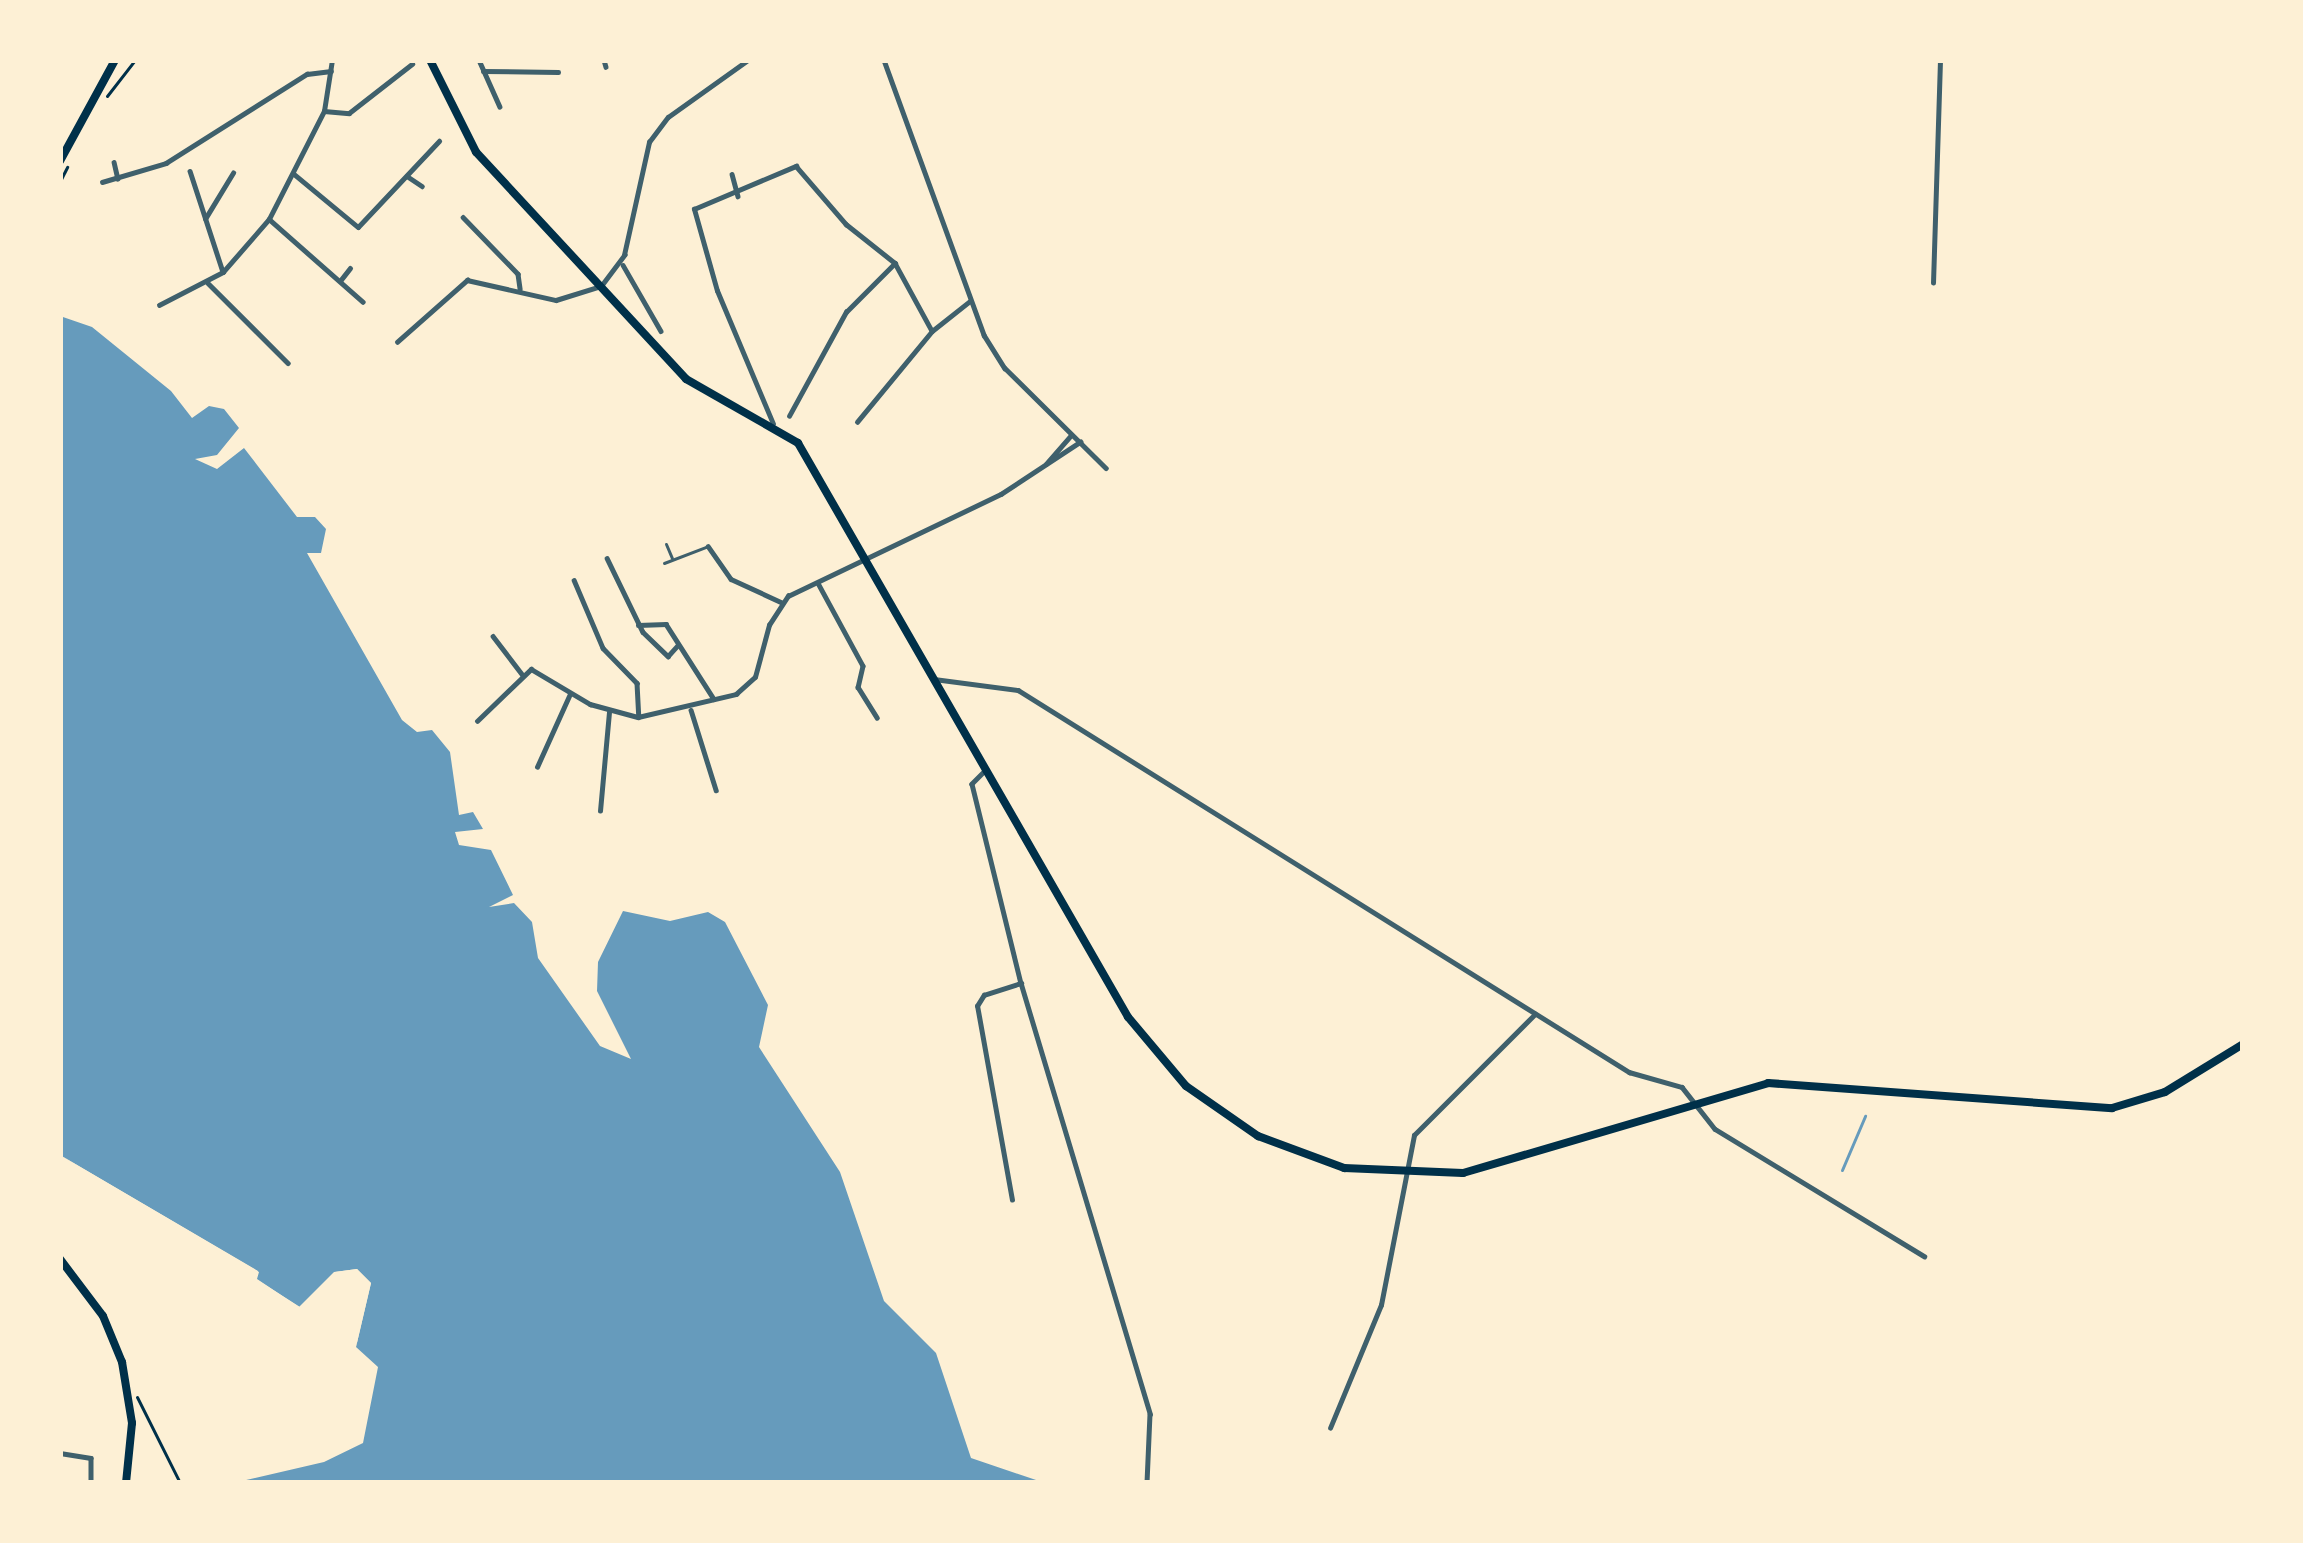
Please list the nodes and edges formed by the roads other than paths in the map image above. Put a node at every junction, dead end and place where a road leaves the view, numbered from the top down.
1 (116, 60) edge
2 (332, 60) edge
3 (430, 60) edge
4 (479, 60) edge
5 (748, 60) edge
6 (884, 60) edge
7 (1940, 60) edge
8 (412, 64) dead end
9 (383, 68) dead end
10 (332, 71) junction
11 (483, 71) junction
12 (558, 72) dead end
13 (391, 79) junction
14 (500, 107) dead end
15 (324, 111) junction
16 (439, 140) dead end
17 (64, 162) edge
18 (114, 162) dead end
19 (190, 171) dead end
20 (233, 173) dead end
21 (294, 174) junction
22 (732, 174) dead end
23 (407, 176) junction
24 (118, 178) junction
25 (102, 182) dead end
26 (422, 186) dead end
27 (738, 196) junction
28 (463, 217) dead end
29 (205, 219) junction
30 (269, 219) junction
31 (896, 263) junction
32 (621, 264) junction
33 (350, 268) dead end
34 (224, 272) junction
35 (340, 280) junction
36 (208, 283) junction
37 (1934, 283) dead end
38 (603, 284) junction
39 (520, 289) junction
40 (970, 301) junction
41 (362, 302) dead end
42 (159, 304) dead end
43 (661, 331) dead end
44 (932, 331) junction
45 (397, 343) dead end
46 (288, 363) dead end
47 (789, 416) dead end
48 (856, 422) dead end
49 (773, 424) junction
50 (1071, 434) junction
51 (1080, 442) junction
52 (1042, 468) junction
53 (1106, 468) dead end
54 (666, 544) dead end
55 (707, 546) joint
56 (607, 558) dead end
57 (673, 560) junction
58 (867, 561) junction
59 (664, 563) dead end
60 (574, 580) dead end
61 (818, 583) junction
62 (781, 602) junction
63 (638, 625) junction
64 (493, 636) dead end
65 (677, 646) junction
66 (522, 674) junction
67 (934, 679) junction
68 (570, 694) junction
69 (715, 700) junction
70 (691, 708) junction
71 (609, 712) junction
72 (638, 717) junction
73 (877, 718) dead end
74 (477, 722) dead end
75 (537, 767) dead end
76 (986, 770) junction
77 (716, 790) dead end
78 (600, 811) dead end
79 (1021, 983) junction
80 (1535, 1014) junction
81 (2243, 1044) edge
82 (1691, 1103) junction
83 (1408, 1176) junction
84 (1012, 1200) dead end
85 (1924, 1256) dead end
86 (60, 1259) edge
87 (1330, 1427) dead end
88 (60, 1453) edge
89 (91, 1483) edge
90 (126, 1483) edge
91 (1148, 1483) edge

1 - 17 main road
2 - 10 street
3 - 38 main road
4 - 11 street
5 - 32 street
6 - 40 street
7 - 37 street
8 - 13 street
9 - 13 street
10 - 15 street
10 - 24 street
11 - 12 street
11 - 14 street
13 - 15 street
15 - 21 street
16 - 23 street
18 - 24 street
19 - 29 street
20 - 29 street
21 - 23 street
21 - 30 street
22 - 27 street
23 - 26 street
24 - 25 street
27 - 31 street
27 - 49 street
28 - 39 street
29 - 34 street
30 - 34 street
30 - 35 street
31 - 44 street
31 - 47 street
32 - 38 street
32 - 43 street
33 - 35 street
34 - 36 street
35 - 41 street
36 - 42 street
36 - 46 street
38 - 39 street
38 - 49 main road
39 - 45 street
40 - 44 street
40 - 50 street
44 - 48 street
49 - 58 main road
50 - 51 street
50 - 52 street
51 - 52 street
51 - 53 street
52 - 58 street
54 - 57 lane
55 - 57 lane
55 - 62 street
56 - 63 street
57 - 59 lane
58 - 61 street
58 - 67 main road
60 - 72 street
61 - 62 street
61 - 73 street
62 - 69 street
63 - 65 street
63 - 65 street
64 - 66 street
65 - 69 street
66 - 68 street
66 - 74 street
67 - 76 main road
67 - 80 street
68 - 71 street
68 - 75 street
69 - 70 street
70 - 72 street
70 - 77 street
71 - 72 street
71 - 78 street
76 - 79 street
76 - 83 main road
79 - 84 street
79 - 91 street
80 - 82 street
80 - 83 street
81 - 82 main road
82 - 83 main road
82 - 85 street
83 - 87 street
86 - 90 main road
88 - 89 street

